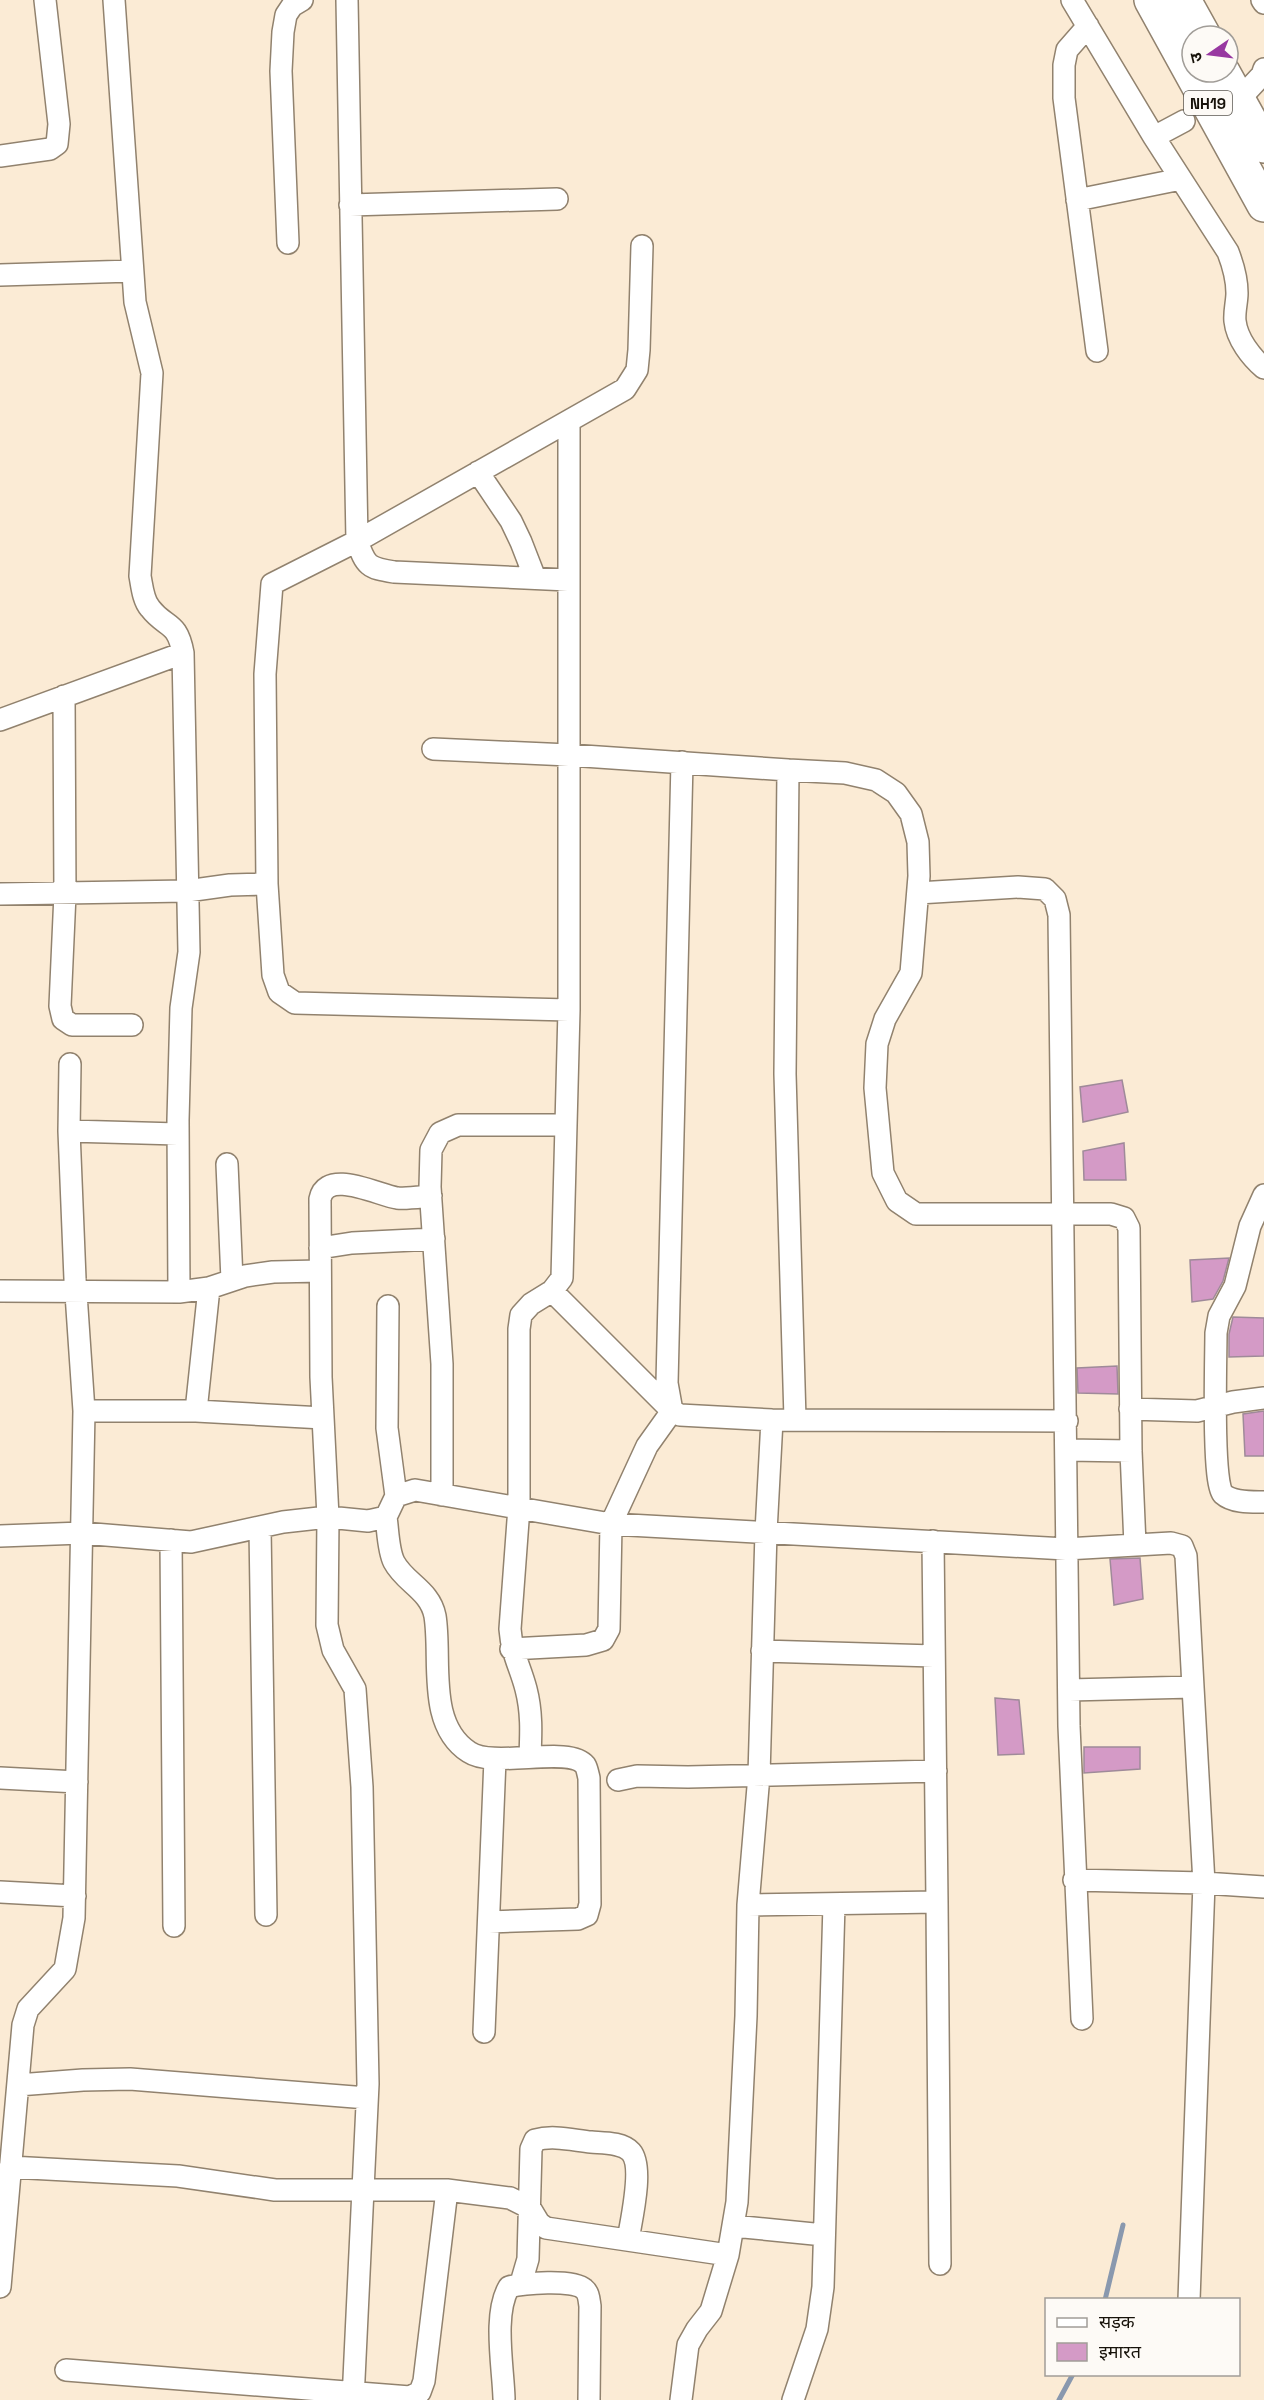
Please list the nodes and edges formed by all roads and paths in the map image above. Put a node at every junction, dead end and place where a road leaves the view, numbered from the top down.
1 (45, 0) edge
2 (114, 0) edge
3 (302, 0) edge
4 (347, 0) edge
5 (1072, 0) edge
6 (1151, 0) edge
7 (1184, 0) edge
8 (1197, 24) edge
9 (1088, 26) junction
10 (1264, 69) edge
11 (1240, 81) edge
12 (1236, 84) edge
13 (1184, 121) dead end
14 (1154, 137) junction
15 (1264, 146) edge
16 (0, 156) edge
17 (1181, 179) junction
18 (557, 199) dead end
19 (1077, 200) junction
20 (350, 205) junction
21 (1264, 206) edge
22 (288, 243) dead end
23 (642, 246) dead end
24 (132, 270) junction
25 (0, 275) edge
26 (1098, 351) dead end
27 (1264, 368) edge
28 (569, 421) junction
29 (478, 472) junction
30 (357, 541) junction
31 (535, 578) junction
32 (568, 580) junction
33 (183, 653) junction
34 (64, 696) junction
35 (0, 720) edge
36 (433, 749) dead end
37 (569, 755) junction
38 (682, 762) junction
39 (788, 770) junction
40 (267, 884) junction
41 (187, 891) junction
42 (918, 893) junction
43 (0, 894) edge
44 (65, 894) junction
45 (569, 1010) junction
46 (132, 1025) dead end
47 (70, 1064) dead end
48 (566, 1125) junction
49 (69, 1131) junction
50 (178, 1134) junction
51 (227, 1164) dead end
52 (1264, 1195) edge
53 (430, 1196) junction
54 (1062, 1215) junction
55 (434, 1239) junction
56 (320, 1248) junction
57 (320, 1271) junction
58 (232, 1280) junction
59 (209, 1288) junction
60 (0, 1291) edge
61 (76, 1291) junction
62 (552, 1291) junction
63 (180, 1292) junction
64 (388, 1306) dead end
65 (1264, 1398) edge
66 (1216, 1407) junction
67 (1130, 1409) junction
68 (672, 1411) junction
69 (84, 1412) junction
70 (196, 1412) junction
71 (323, 1418) junction
72 (795, 1419) junction
73 (772, 1420) junction
74 (1067, 1421) junction
75 (1067, 1450) junction
76 (1131, 1451) junction
77 (442, 1495) junction
78 (396, 1496) junction
79 (1264, 1502) edge
80 (519, 1507) junction
81 (328, 1517) junction
82 (386, 1517) junction
83 (611, 1524) junction
84 (260, 1527) junction
85 (766, 1532) junction
86 (82, 1533) junction
87 (0, 1536) edge
88 (171, 1540) junction
89 (933, 1541) junction
90 (1135, 1545) junction
91 (1066, 1549) junction
92 (511, 1649) junction
93 (762, 1651) junction
94 (934, 1656) junction
95 (1192, 1687) junction
96 (1069, 1690) junction
97 (530, 1756) junction
98 (495, 1759) junction
99 (936, 1771) junction
100 (759, 1775) junction
101 (0, 1778) edge
102 (618, 1780) dead end
103 (77, 1782) junction
104 (1074, 1880) junction
105 (1204, 1883) junction
106 (1264, 1887) edge
107 (0, 1892) edge
108 (75, 1896) junction
109 (937, 1902) junction
110 (834, 1904) junction
111 (748, 1905) junction
112 (266, 1915) dead end
113 (489, 1922) junction
114 (174, 1926) dead end
115 (1082, 2019) dead end
116 (484, 2032) dead end
117 (18, 2085) junction
118 (367, 2098) junction
119 (7, 2122) edge
120 (10, 2167) junction
121 (361, 2190) junction
122 (447, 2190) junction
123 (530, 2208) junction
124 (733, 2226) junction
125 (824, 2235) junction
126 (628, 2240) junction
127 (728, 2256) junction
128 (940, 2264) dead end
129 (521, 2283) junction
130 (0, 2287) edge
131 (1189, 2298) edge
132 (66, 2370) dead end
133 (353, 2396) edge
134 (504, 2398) dead end
135 (589, 2400) edge
136 (681, 2400) edge
137 (793, 2400) edge

1 - 16 street
2 - 24 street
3 - 22 street
4 - 20 street
5 - 9 street
6 - 21 highway, NH19
7 - 8 highway
9 - 14 street
9 - 19 street
10 - 11 street
12 - 15 highway, NH19
13 - 14 street
14 - 17 street
17 - 19 street
17 - 27 street
18 - 20 street
19 - 26 street
20 - 30 street
23 - 28 street
24 - 25 street
24 - 33 street
28 - 29 street
28 - 32 street
29 - 30 street
29 - 31 street
30 - 31 street
30 - 40 street
31 - 32 street
32 - 37 street
33 - 34 street
33 - 41 street
34 - 35 street
34 - 44 street
36 - 37 street
37 - 38 street
37 - 45 street
38 - 39 street
38 - 68 street
39 - 42 street
39 - 72 street
40 - 41 street
40 - 45 street
41 - 44 street
41 - 50 street
42 - 54 street
42 - 54 street
43 - 44 street
44 - 46 street
45 - 48 street
47 - 49 street
48 - 53 street
48 - 62 street
49 - 50 street
49 - 61 street
50 - 63 street
51 - 58 street
52 - 66 street
53 - 55 street
53 - 56 street
54 - 67 street
54 - 74 street
55 - 56 street
55 - 77 street
56 - 57 street
57 - 58 street
57 - 71 street
58 - 59 street
59 - 63 street
59 - 70 street
60 - 61 street
61 - 63 street
61 - 69 street
62 - 68 street
62 - 80 street
64 - 78 street
65 - 66 street
66 - 67 street
66 - 79 street
67 - 76 street
68 - 73 street
68 - 83 street
69 - 70 street
69 - 86 street
70 - 71 street
71 - 81 street
72 - 73 street
72 - 74 street
73 - 85 street
74 - 75 street
75 - 76 street
75 - 91 street
76 - 90 street
77 - 78 street
77 - 80 street
78 - 82 street
80 - 83 street
80 - 92 street
81 - 82 street
81 - 84 street
81 - 118 street
82 - 98 street
83 - 85 street
83 - 92 street
84 - 88 street
84 - 112 street
85 - 89 street
85 - 93 street
86 - 87 street
86 - 88 street
86 - 103 street
88 - 114 street
89 - 91 street
89 - 94 street
90 - 91 street
90 - 95 street
91 - 96 street
92 - 97 street
93 - 94 street
93 - 100 street
94 - 99 street
95 - 96 street
95 - 105 street
96 - 104 street
97 - 98 street
97 - 113 street
98 - 113 street
99 - 100 street
99 - 109 street
100 - 102 street
100 - 111 street
101 - 103 street
103 - 108 street
104 - 105 street
104 - 115 street
105 - 106 street
105 - 131 street
107 - 108 street
108 - 117 street
109 - 110 street
109 - 128 street
110 - 111 street
110 - 125 street
111 - 124 street
113 - 116 street
117 - 118 street
117 - 119 street
118 - 121 street
119 - 120 street
120 - 121 street
120 - 130 street
121 - 122 street
121 - 133 street
122 - 123 street
122 - 133 street
123 - 126 street
123 - 126 street
123 - 129 street
124 - 125 street
124 - 127 street
125 - 137 street
126 - 127 street
127 - 136 street
129 - 134 street
129 - 135 street
132 - 133 street

